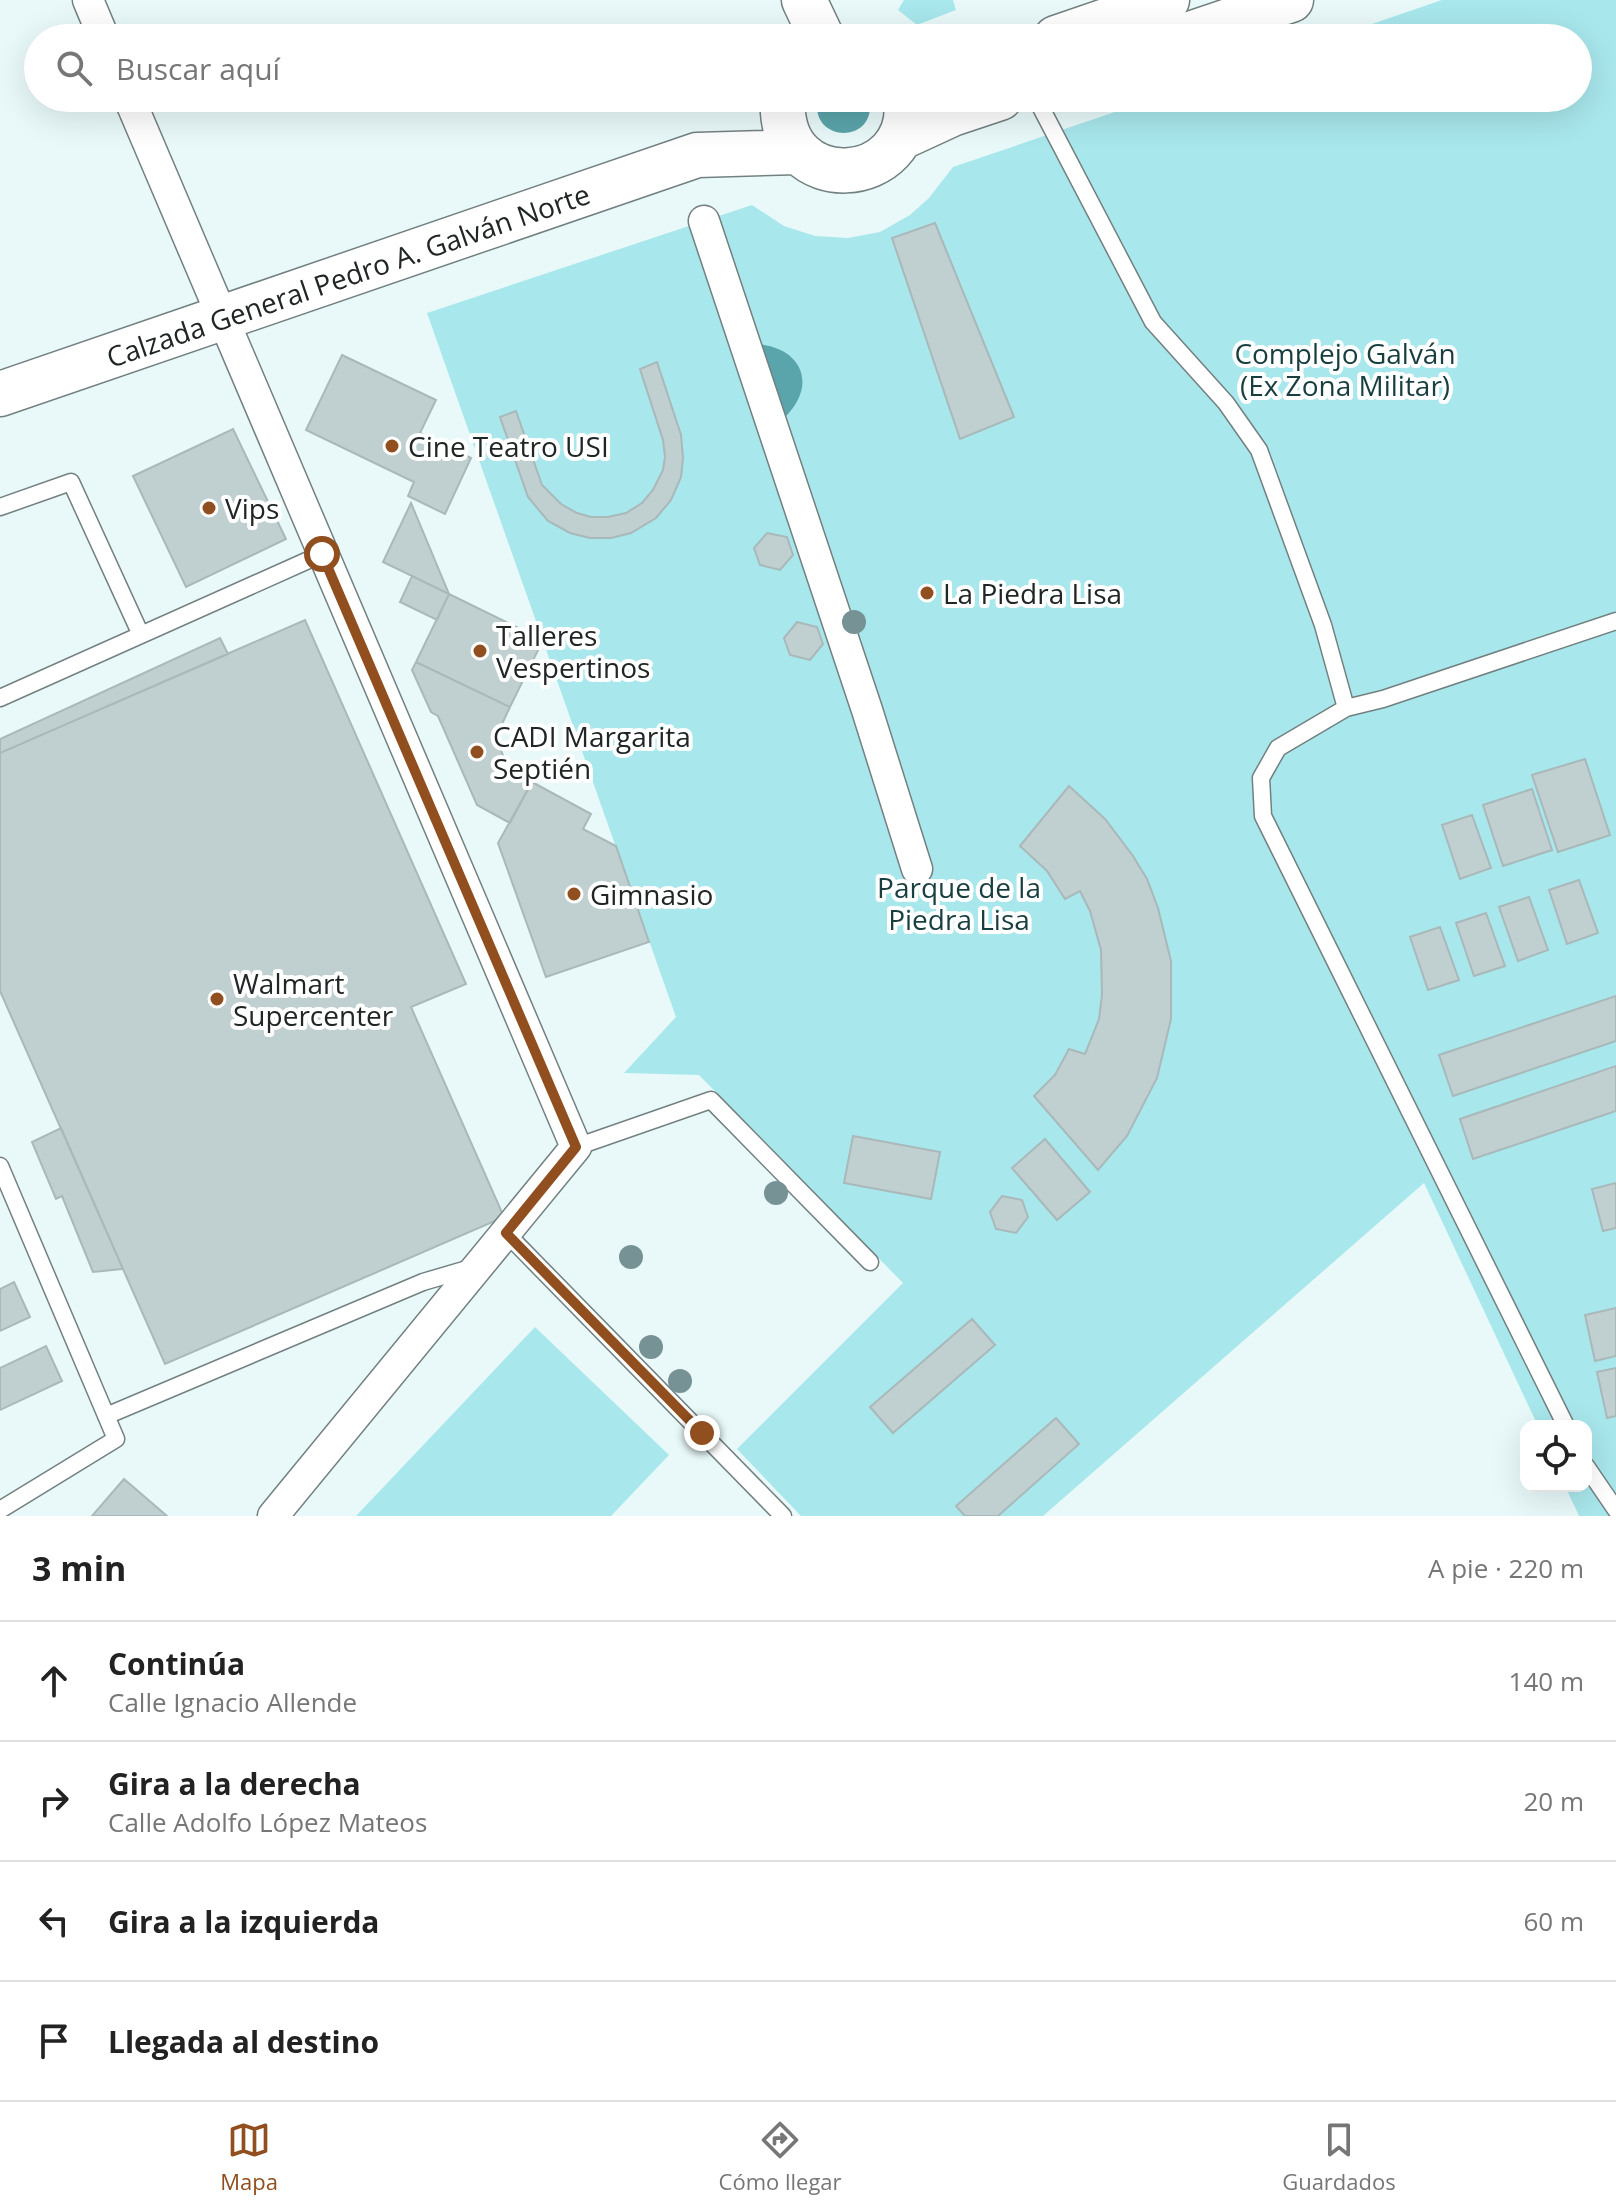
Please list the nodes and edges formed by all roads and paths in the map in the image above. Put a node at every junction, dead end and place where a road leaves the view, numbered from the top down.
1 (88, 0) edge
2 (804, 0) edge
3 (1167, 0) edge
4 (1291, 0) edge
5 (98, 24) edge
6 (815, 24) edge
7 (1097, 24) edge
8 (1220, 24) edge
9 (135, 112) edge
10 (762, 112) edge
11 (782, 112) edge
12 (958, 112) edge
13 (1043, 112) edge
14 (903, 118) edge
15 (797, 152) junction
16 (697, 155) junction
17 (704, 221) dead end
18 (221, 319) junction
19 (0, 394) edge
20 (0, 507) edge
21 (322, 554) junction
22 (1616, 621) edge
23 (141, 635) junction
24 (0, 698) edge
25 (1346, 708) junction
26 (917, 869) dead end
27 (576, 1147) junction
28 (0, 1166) edge
29 (506, 1233) junction
30 (870, 1262) dead end
31 (479, 1265) junction
32 (106, 1416) junction
33 (1563, 1420) edge
34 (1592, 1475) edge
35 (0, 1510) edge
36 (1616, 1510) edge
37 (273, 1516) edge
38 (783, 1516) edge

1 - 5 street
2 - 6 main road
3 - 7 main road
4 - 8 main road
9 - 18 street
10 - 16 main road, Calzada General Pedro A. Galván Norte
11 - 15 main road, Calzada General Pedro A. Galván Norte
12 - 14 main road, Calzada General Pedro A. Galván Norte
13 - 25 lane
14 - 15 main road, Calzada General Pedro A. Galván Norte
15 - 16 main road, Calzada General Pedro A. Galván Norte
16 - 18 main road, Calzada General Pedro A. Galván Norte
17 - 26 street
18 - 19 main road, Calzada General Pedro A. Galván Norte
18 - 21 street
20 - 23 lane
21 - 23 lane
21 - 27 street
22 - 25 lane
23 - 24 lane
25 - 33 lane
27 - 29 street
27 - 30 lane
28 - 32 lane
29 - 31 street
29 - 38 lane
31 - 32 lane
31 - 37 street
32 - 35 lane
34 - 36 lane

